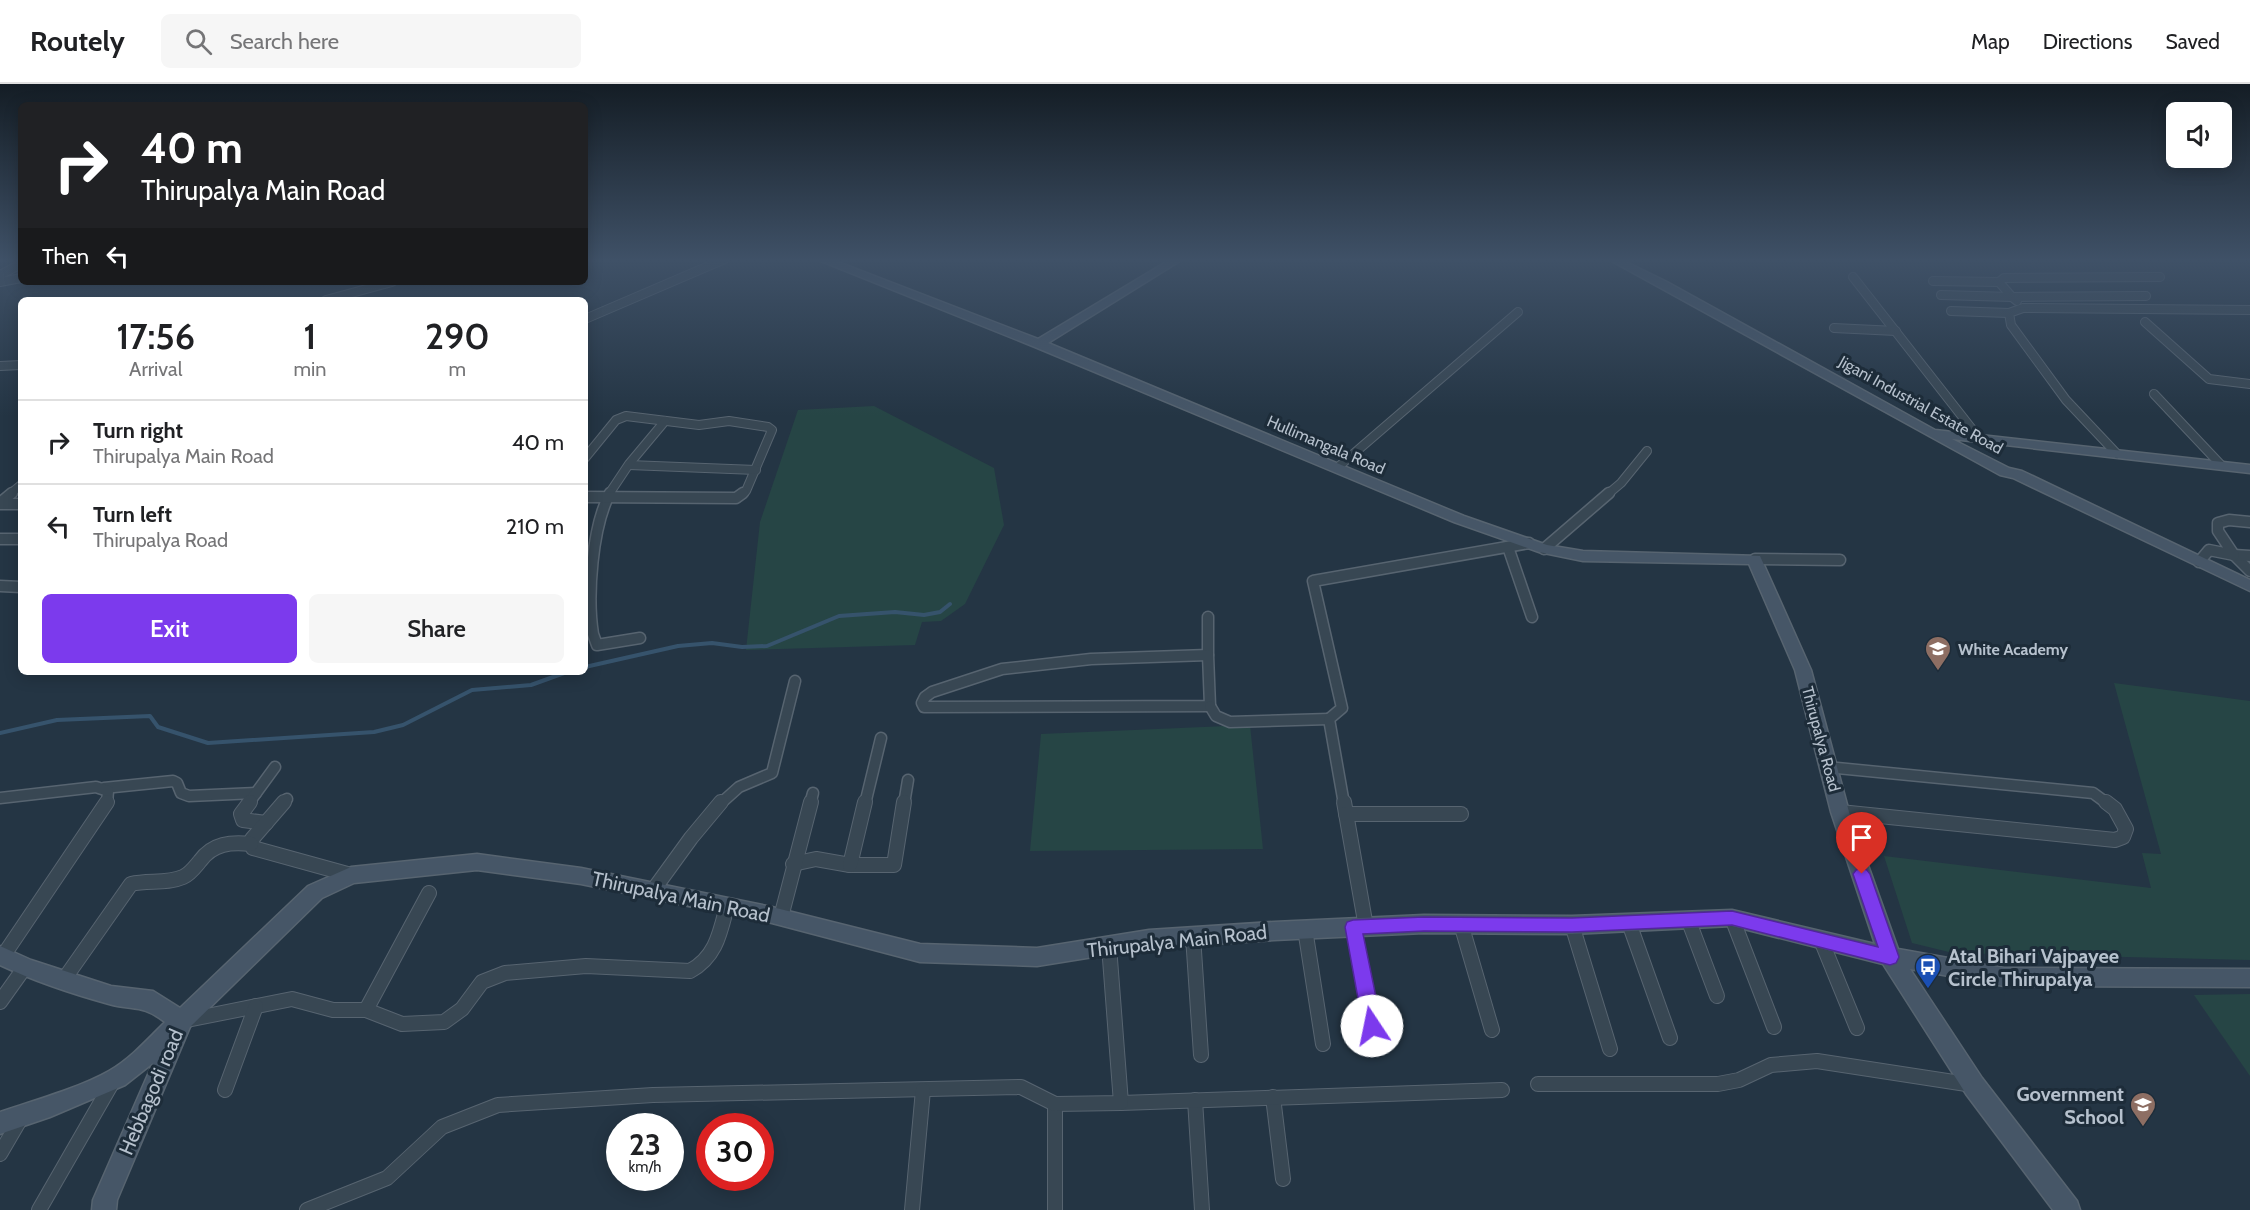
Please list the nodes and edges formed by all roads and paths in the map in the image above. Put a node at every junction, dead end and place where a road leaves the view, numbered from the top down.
1 (602, 312) edge
2 (955, 312) edge
3 (1091, 312) edge
4 (1518, 312) dead end
5 (1717, 312) edge
6 (1880, 312) edge
7 (1967, 312) edge
8 (2013, 312) edge
9 (2009, 313) junction
10 (588, 318) edge
11 (2145, 322) dead end
12 (1834, 328) dead end
13 (1896, 332) junction
14 (1038, 344) junction
15 (18, 365) edge
16 (0, 366) edge
17 (2250, 384) edge
18 (2154, 394) dead end
19 (665, 421) junction
20 (1927, 432) junction
21 (1979, 438) junction
22 (1647, 451) dead end
23 (588, 454) edge
24 (2117, 454) junction
25 (629, 465) junction
26 (2221, 465) junction
27 (1337, 468) junction
28 (2250, 469) edge
29 (756, 470) junction
30 (2005, 472) junction
31 (18, 488) edge
32 (588, 497) edge
33 (608, 497) junction
34 (0, 504) edge
35 (18, 504) edge
36 (2250, 522) edge
37 (0, 539) edge
38 (18, 539) edge
39 (1529, 543) junction
40 (1508, 547) junction
41 (1544, 549) junction
42 (2234, 555) junction
43 (2250, 556) edge
44 (1755, 559) junction
45 (1840, 560) dead end
46 (2199, 562) junction
47 (589, 570) edge
48 (2250, 571) edge
49 (0, 586) edge
50 (2250, 586) edge
51 (18, 587) edge
52 (2250, 597) edge
53 (1208, 617) dead end
54 (1532, 617) dead end
55 (640, 638) dead end
56 (1208, 655) junction
57 (795, 681) dead end
58 (1210, 706) junction
59 (1329, 719) junction
60 (881, 738) dead end
61 (275, 767) dead end
62 (1827, 767) junction
63 (908, 780) dead end
64 (104, 788) junction
65 (256, 793) junction
66 (813, 794) dead end
67 (0, 798) edge
68 (287, 799) dead end
69 (1840, 812) junction
70 (1346, 814) junction
71 (1461, 814) dead end
72 (266, 823) junction
73 (251, 844) junction
74 (793, 864) junction
75 (850, 865) junction
76 (351, 875) junction
77 (654, 889) junction
78 (429, 893) dead end
79 (727, 906) junction
80 (781, 917) junction
81 (1732, 918) junction
82 (1688, 919) junction
83 (1629, 923) junction
84 (1461, 924) junction
85 (1572, 925) junction
86 (1360, 927) junction
87 (1305, 929) junction
88 (1192, 936) junction
89 (1821, 940) junction
90 (1109, 945) junction
91 (2, 956) edge
92 (1890, 957) junction
93 (25, 967) junction
94 (65, 978) junction
95 (2250, 978) edge
96 (1717, 996) dead end
97 (0, 1002) edge
98 (256, 1006) junction
99 (366, 1010) junction
100 (181, 1021) junction
101 (1774, 1027) dead end
102 (1857, 1028) dead end
103 (1492, 1030) dead end
104 (1670, 1038) dead end
105 (1323, 1044) dead end
106 (1376, 1046) dead end
107 (1610, 1049) dead end
108 (1201, 1055) dead end
109 (117, 1078) junction
110 (1538, 1084) dead end
111 (1974, 1086) junction
112 (225, 1090) dead end
113 (923, 1090) junction
114 (1502, 1090) dead end
115 (1273, 1097) junction
116 (1195, 1100) junction
117 (1121, 1103) junction
118 (1054, 1104) junction
119 (22, 1116) junction
120 (0, 1123) edge
121 (0, 1154) edge
122 (1283, 1179) dead end
123 (39, 1210) edge
124 (104, 1210) edge
125 (307, 1210) edge
126 (912, 1210) edge
127 (1055, 1210) edge
128 (1202, 1210) edge
129 (2068, 1210) edge

1 - 10 street
2 - 14 street, Hullimangala Road
3 - 14 street
4 - 27 street
5 - 20 street, Jigani Industrial Estate Road
6 - 13 street
7 - 9 street
8 - 9 street
9 - 24 street
11 - 17 street
12 - 13 street
13 - 21 street
14 - 27 street, Hullimangala Road
15 - 16 street
18 - 26 street
19 - 23 street
19 - 25 street
19 - 29 street
20 - 21 street
20 - 30 street, Jigani Industrial Estate Road
21 - 24 street
22 - 41 street
24 - 26 street
25 - 29 street
25 - 33 street
26 - 28 street
27 - 39 street, Hullimangala Road
29 - 33 street
30 - 46 street, Jigani Industrial Estate Road
30 - 52 street
31 - 34 street
32 - 33 street
33 - 47 street
34 - 35 street
36 - 42 street
37 - 38 street
39 - 40 street
39 - 41 street, Hullimangala Road
40 - 54 street
40 - 59 street
41 - 44 street, Hullimangala Road
42 - 43 street
42 - 46 street
42 - 48 street
44 - 45 street, Hullimangala Road
44 - 62 street, Thirupalya Road
46 - 50 street, Jigani Industrial Estate Road
47 - 55 street
49 - 51 street
53 - 56 street
56 - 58 street
56 - 58 street
57 - 77 street
58 - 59 street
59 - 70 street
60 - 75 street
61 - 65 street
62 - 69 street, Thirupalya Road
62 - 69 street
63 - 75 street
64 - 65 street
64 - 67 street
64 - 91 street
65 - 72 street
66 - 74 street
68 - 72 street
69 - 92 street, Thirupalya Road
70 - 71 street
70 - 86 street
72 - 73 street
73 - 76 street
73 - 94 street
74 - 75 street
74 - 80 street
76 - 77 street, Thirupalya Main Road
76 - 100 street, Thirupalya Main Road
77 - 79 street, Thirupalya Main Road
78 - 99 street
79 - 80 street, Thirupalya Main Road
79 - 99 street
80 - 90 street, Thirupalya Main Road
81 - 82 street, Thirupalya Main Road
81 - 89 street, Thirupalya Main Road
81 - 101 street
82 - 83 street, Thirupalya Main Road
82 - 96 street
83 - 85 street, Thirupalya Main Road
83 - 104 street
84 - 85 street, Thirupalya Main Road
84 - 86 street, Thirupalya Main Road
84 - 103 street
85 - 107 street
86 - 87 street, Thirupalya Main Road
86 - 106 street
87 - 88 street, Thirupalya Main Road
87 - 105 street
88 - 90 street, Thirupalya Main Road
88 - 108 street
89 - 92 street, Thirupalya Main Road
89 - 102 street
90 - 117 street
91 - 93 street, Hebbagodi road
92 - 95 street, Thirupalya Main Road
92 - 111 street
93 - 94 street, Hebbagodi road
93 - 97 street
94 - 100 street, Hebbagodi road
98 - 99 street
98 - 100 street
98 - 112 street
100 - 109 street, Thirupalya Main Road
100 - 124 street, Hebbagodi road
109 - 119 street, Thirupalya Main Road
109 - 123 street
110 - 111 street
111 - 129 street
113 - 118 street
113 - 125 street
113 - 126 street
114 - 115 street
115 - 116 street
115 - 122 street
116 - 117 street
116 - 128 street
117 - 118 street
118 - 127 street
119 - 120 street, Thirupalya Main Road
119 - 121 street

